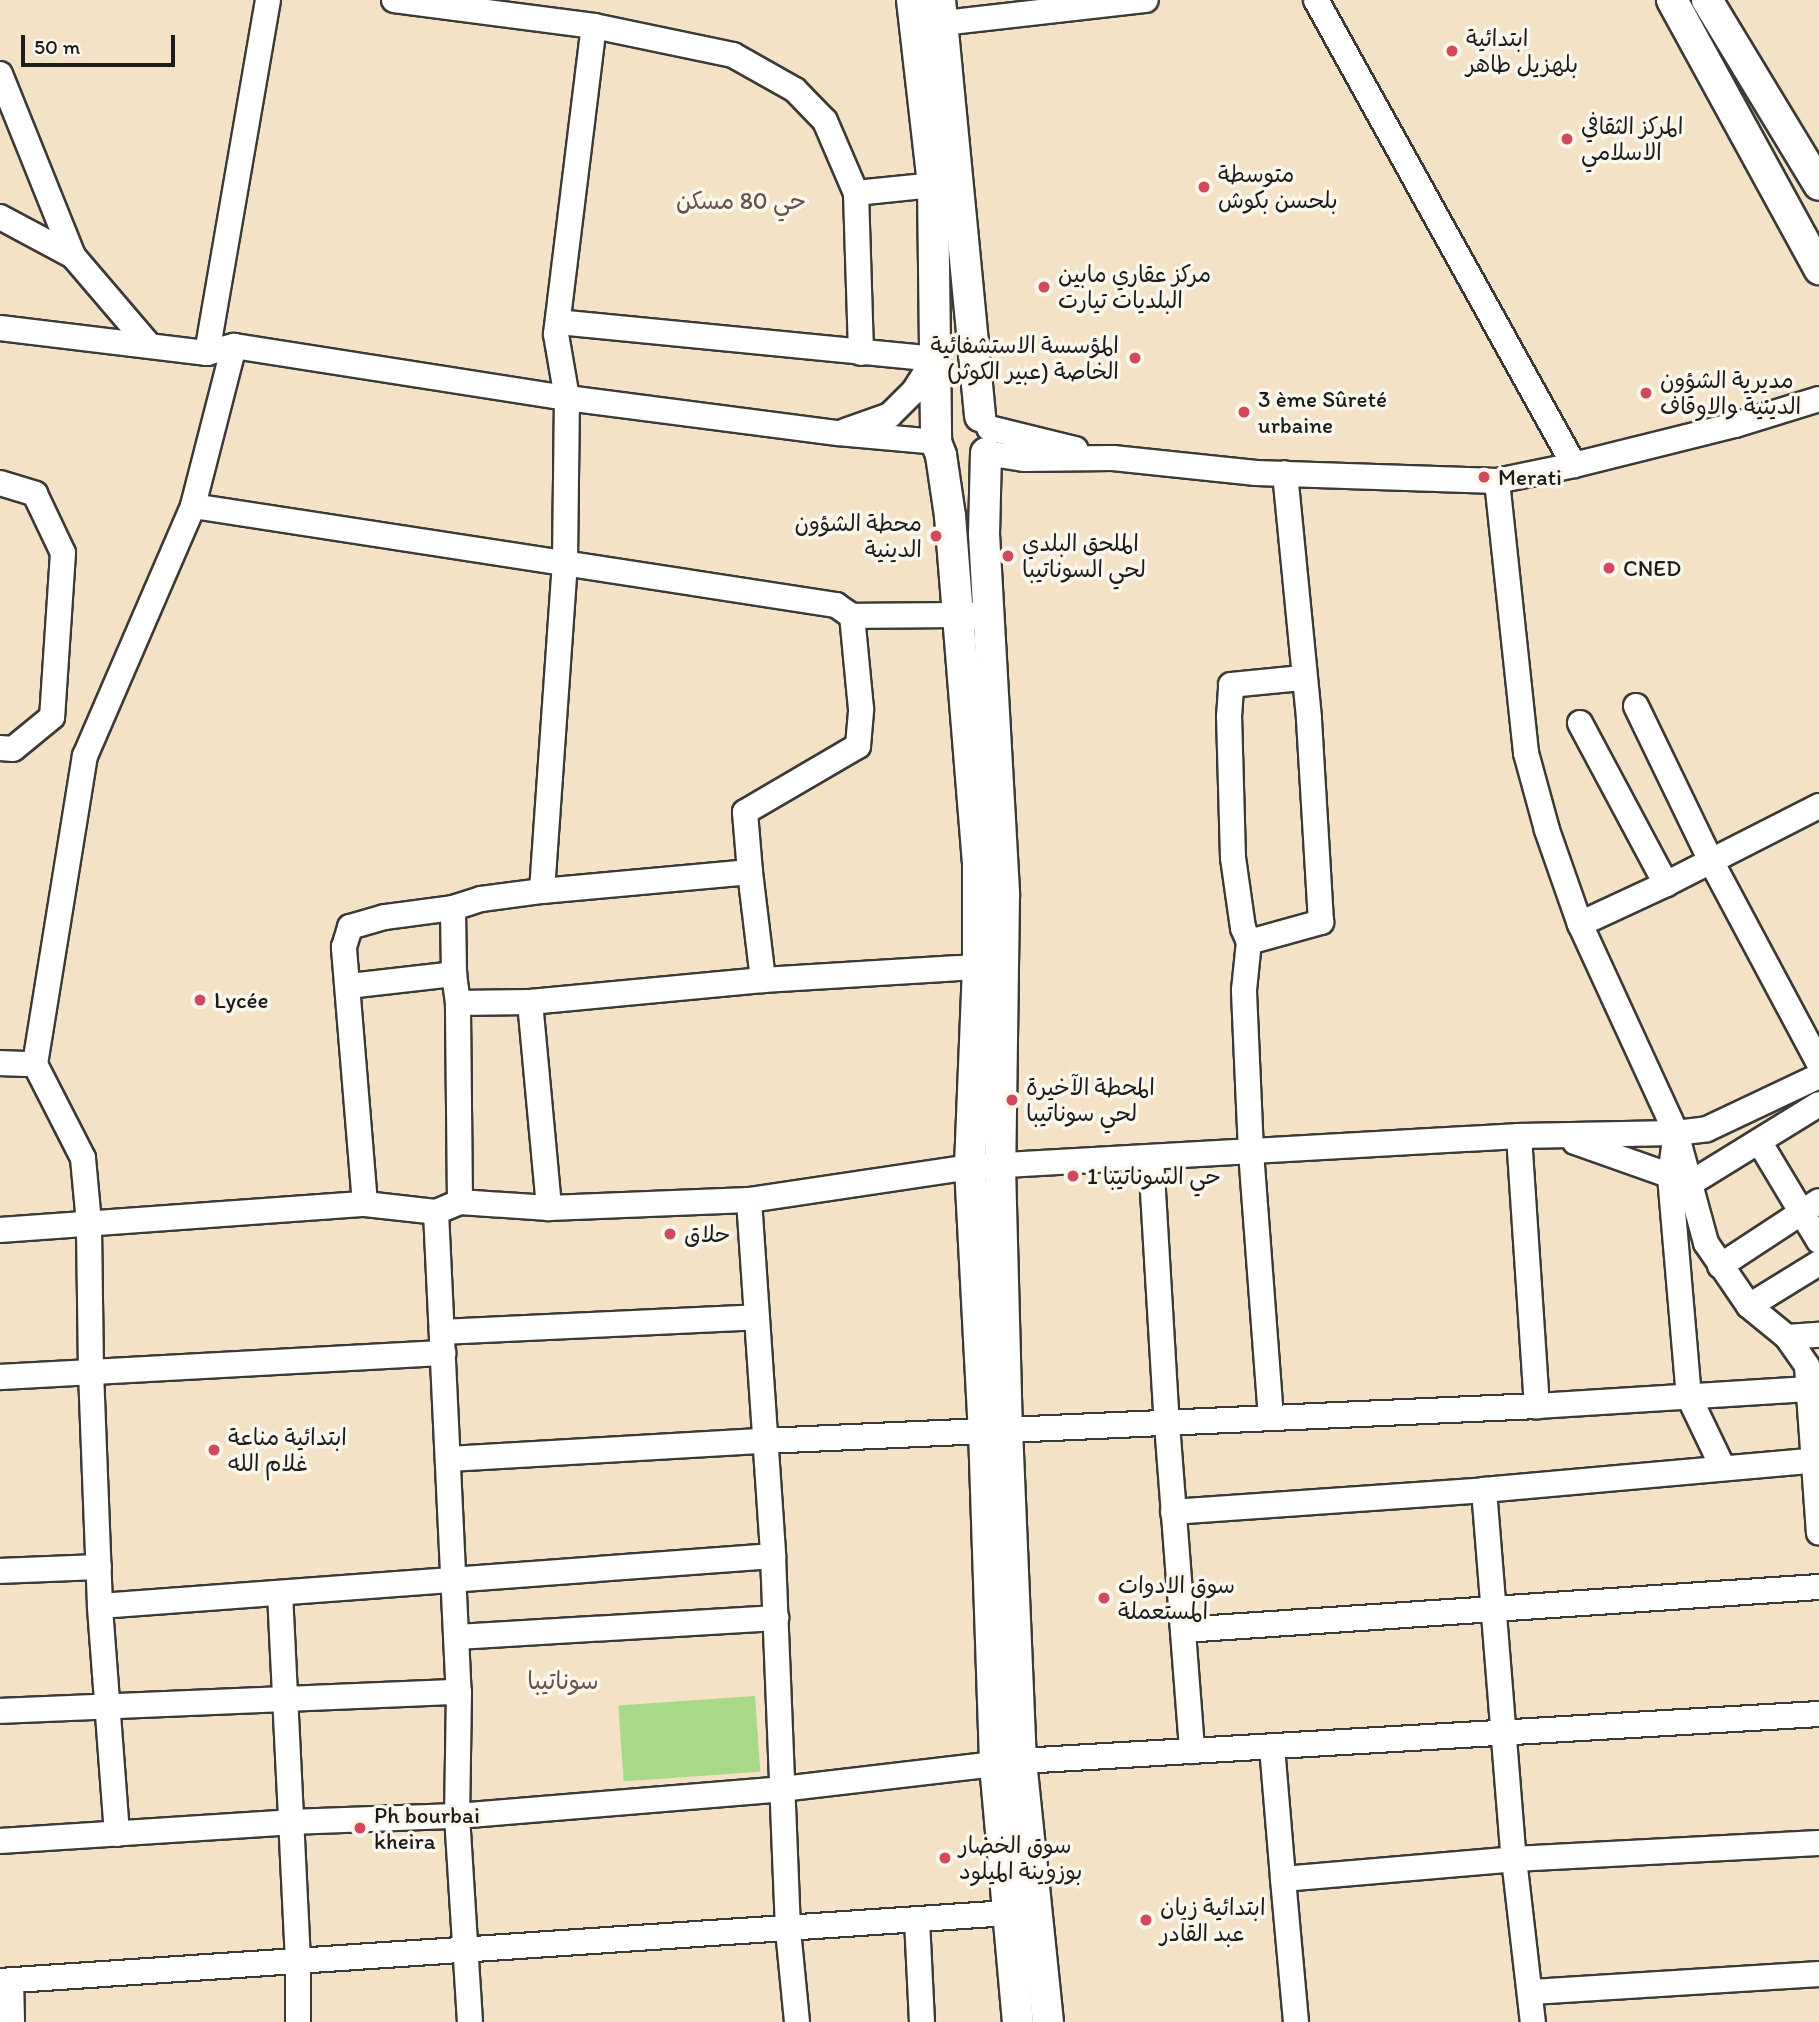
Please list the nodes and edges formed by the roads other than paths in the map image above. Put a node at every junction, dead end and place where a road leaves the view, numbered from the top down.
1 (268, 0) edge
2 (394, 0) edge
3 (912, 0) edge
4 (1146, 0) edge
5 (1316, 0) edge
6 (1672, 0) edge
7 (1707, 0) edge
8 (1068, 5) edge
9 (942, 12) edge
10 (594, 26) junction
11 (0, 74) edge
12 (1819, 184) edge
13 (933, 185) junction
14 (856, 193) junction
15 (0, 217) edge
16 (73, 256) junction
17 (1819, 269) edge
18 (558, 322) junction
19 (0, 328) edge
20 (149, 345) junction
21 (234, 346) junction
22 (207, 352) junction
23 (861, 353) junction
24 (934, 359) junction
25 (567, 398) junction
26 (1819, 399) edge
27 (838, 433) junction
28 (938, 441) junction
29 (985, 445) junction
30 (1114, 458) junction
31 (1574, 466) junction
32 (1285, 474) junction
33 (1497, 481) junction
34 (0, 483) edge
35 (193, 506) junction
36 (565, 561) junction
37 (989, 614) junction
38 (852, 616) junction
39 (958, 616) junction
40 (1303, 678) junction
41 (1636, 706) dead end
42 (1580, 723) dead end
43 (0, 748) edge
44 (1819, 806) edge
45 (1711, 860) junction
46 (750, 872) junction
47 (1666, 884) junction
48 (542, 891) junction
49 (453, 908) junction
50 (1580, 924) junction
51 (1249, 942) junction
52 (978, 967) junction
53 (454, 974) junction
54 (763, 980) junction
55 (349, 986) junction
56 (530, 1002) junction
57 (458, 1003) junction
58 (0, 1063) edge
59 (1819, 1063) edge
60 (34, 1064) junction
61 (1819, 1076) edge
62 (1819, 1104) edge
63 (1676, 1133) junction
64 (1519, 1136) junction
65 (1760, 1143) junction
66 (1251, 1152) junction
67 (1151, 1158) junction
68 (970, 1167) junction
69 (1000, 1167) junction
70 (1681, 1180) junction
71 (749, 1200) junction
72 (460, 1202) junction
73 (365, 1204) junction
74 (1810, 1207) edge
75 (549, 1208) junction
76 (436, 1212) junction
77 (89, 1223) junction
78 (0, 1230) edge
79 (1819, 1241) edge
80 (1819, 1264) edge
81 (1720, 1266) junction
82 (1749, 1306) junction
83 (756, 1317) junction
84 (1819, 1335) edge
85 (1787, 1337) junction
86 (442, 1343) junction
87 (90, 1371) junction
88 (0, 1377) edge
89 (1808, 1389) junction
90 (1689, 1396) junction
91 (1536, 1406) junction
92 (1271, 1418) junction
93 (1167, 1424) junction
94 (995, 1430) junction
95 (764, 1441) junction
96 (448, 1460) junction
97 (1816, 1460) edge
98 (1723, 1468) junction
99 (1484, 1490) junction
100 (1173, 1512) junction
101 (1819, 1533) edge
102 (773, 1556) junction
103 (99, 1567) junction
104 (0, 1571) edge
105 (454, 1582) junction
106 (1819, 1587) edge
107 (280, 1593) junction
108 (100, 1606) junction
109 (1494, 1609) junction
110 (776, 1618) junction
111 (1183, 1630) junction
112 (457, 1637) junction
113 (459, 1692) junction
114 (287, 1700) junction
115 (108, 1707) junction
116 (0, 1711) edge
117 (1819, 1714) edge
118 (1503, 1733) junction
119 (1272, 1747) junction
120 (1192, 1751) junction
121 (1008, 1763) junction
122 (782, 1788) junction
123 (457, 1816) junction
124 (290, 1822) junction
125 (117, 1834) junction
126 (0, 1841) edge
127 (1819, 1843) edge
128 (1514, 1859) junction
129 (1283, 1879) junction
130 (1008, 1913) junction
131 (917, 1920) junction
132 (788, 1930) junction
133 (463, 1950) junction
134 (298, 1959) junction
135 (1819, 1973) edge
136 (6, 1980) edge
137 (1532, 1992) junction
138 (12, 2022) edge
139 (298, 2022) edge
140 (470, 2022) edge
141 (797, 2022) edge
142 (922, 2022) edge
143 (1018, 2022) edge
144 (1048, 2022) edge
145 (1296, 2022) edge
146 (1533, 2022) edge

1 - 22 street
2 - 10 street
3 - 13 main road
4 - 8 street
5 - 31 street
6 - 17 main road
7 - 12 main road
8 - 9 street
9 - 29 main road
10 - 14 street
10 - 18 street
11 - 16 street
13 - 14 street
13 - 24 main road
14 - 23 street
15 - 16 street
16 - 20 street
18 - 23 street
18 - 25 street
19 - 20 street
20 - 22 street
21 - 22 street
21 - 25 street
21 - 35 street
23 - 24 street
24 - 27 street
24 - 28 main road
25 - 27 street
25 - 36 street
26 - 31 street
27 - 28 street
28 - 29 main road
28 - 29 main road
28 - 39 main road
29 - 30 street
29 - 30 street
29 - 37 main road
30 - 32 street
31 - 33 street
32 - 33 street
32 - 40 street
33 - 50 street
34 - 43 street
35 - 36 street
35 - 60 street
36 - 38 street
36 - 48 street
37 - 39 street
37 - 69 main road
38 - 39 street
38 - 46 street
39 - 52 main road
40 - 51 street
40 - 51 street
41 - 45 street
42 - 47 street
44 - 45 street
45 - 47 street
45 - 59 street
46 - 48 street
46 - 54 street
47 - 50 street
48 - 49 street
49 - 53 street
49 - 55 street
50 - 63 street
51 - 66 street
52 - 54 street
52 - 68 main road
53 - 55 street
53 - 57 street
54 - 56 street
55 - 73 street
56 - 57 street
56 - 75 street
57 - 72 street
58 - 60 street
60 - 77 street
61 - 63 street
62 - 65 street
63 - 64 street
63 - 70 street
64 - 66 street
64 - 70 street
64 - 91 street
65 - 70 street
65 - 74 street
66 - 67 street
66 - 92 street
67 - 69 street
67 - 93 street
68 - 69 street
68 - 71 street
68 - 94 main road
69 - 94 main road
70 - 81 street
70 - 90 street
71 - 75 street
71 - 83 street
72 - 75 street
72 - 76 street
73 - 76 street
73 - 77 street
74 - 79 street
74 - 81 street
76 - 86 street
77 - 78 street
77 - 87 street
80 - 82 street
81 - 82 street
82 - 85 street
83 - 86 street
83 - 95 street
84 - 85 street
85 - 89 street
86 - 87 street
86 - 96 street
87 - 88 street
87 - 103 street
89 - 90 street
89 - 97 street
90 - 91 street
90 - 98 street
91 - 92 street
92 - 93 street
93 - 94 street
93 - 100 street
94 - 95 street
94 - 121 main road
95 - 96 street
95 - 102 street
96 - 105 street
97 - 98 street
97 - 101 street
98 - 99 street
99 - 100 street
99 - 109 street
100 - 111 street
102 - 105 street
102 - 110 street
103 - 104 street
103 - 108 street
105 - 107 street
105 - 112 street
106 - 109 street
107 - 108 street
107 - 114 street
108 - 115 street
109 - 111 street
109 - 118 street
110 - 112 street
110 - 122 street
111 - 120 street
112 - 113 street
113 - 114 street
113 - 123 street
114 - 115 street
114 - 124 street
115 - 116 street
115 - 125 street
117 - 118 street
118 - 119 street
118 - 128 street
119 - 120 street
119 - 129 street
120 - 121 street
121 - 122 street
121 - 130 main road
121 - 144 main road
122 - 123 street
122 - 132 street
123 - 124 street
123 - 133 street
124 - 125 street
124 - 134 street
125 - 126 street
127 - 128 street
128 - 129 street
128 - 137 street
129 - 145 street
130 - 131 street
130 - 143 main road
131 - 132 street
131 - 142 street
132 - 133 street
132 - 141 street
133 - 134 street
133 - 140 street
134 - 136 street
134 - 139 street
135 - 137 street
136 - 138 street
137 - 146 street

